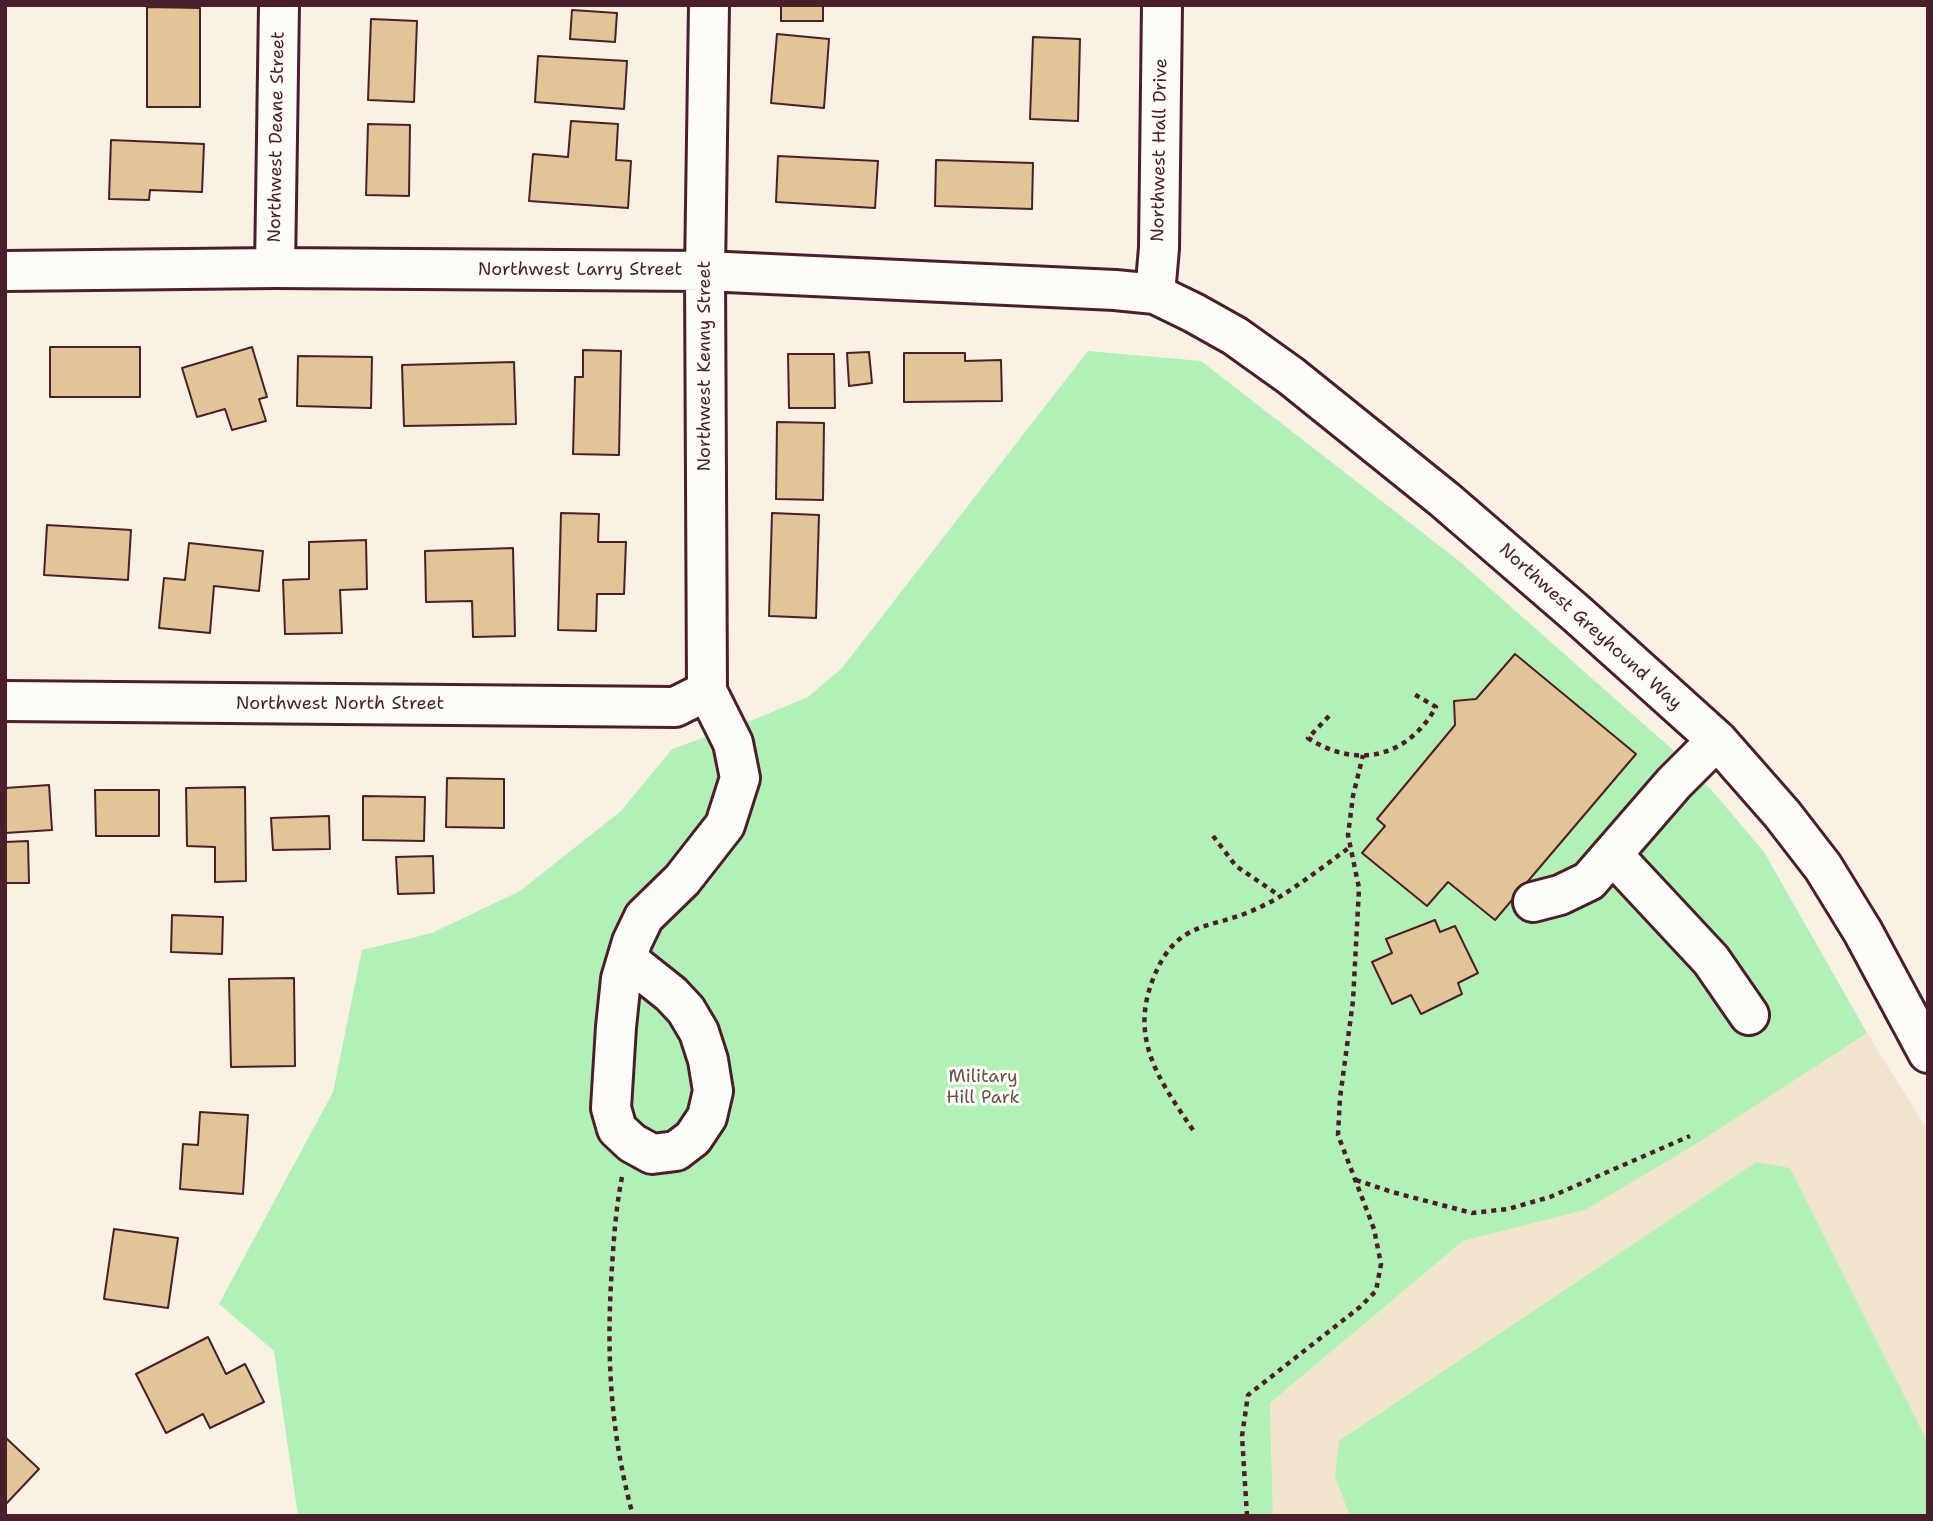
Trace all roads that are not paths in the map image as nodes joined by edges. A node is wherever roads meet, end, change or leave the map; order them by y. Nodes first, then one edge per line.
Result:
1 (279, 5) edge
2 (709, 5) edge
3 (1162, 5) edge
4 (275, 268) junction
5 (5, 271) edge
6 (705, 271) junction
7 (1155, 294) junction
8 (691, 699) junction
9 (5, 701) edge
10 (1717, 740) junction
11 (1613, 855) junction
12 (1533, 902) dead end
13 (627, 959) junction
14 (1749, 1015) dead end
15 (1928, 1053) edge

1 - 4 street, Northwest Deane Street
2 - 6 street, Northwest Kenny Street
3 - 7 street, Northwest Hall Drive
4 - 5 street, Northwest Larry Street
4 - 6 street, Northwest Larry Street
6 - 7 street, Northwest Larry Street
6 - 8 street, Northwest Kenny Street
7 - 10 street, Northwest Greyhound Way
8 - 9 street, Northwest North Street
8 - 13 street
10 - 11 street
10 - 15 street, Northwest Greyhound Way
11 - 12 street
11 - 14 street
13 - 13 street

